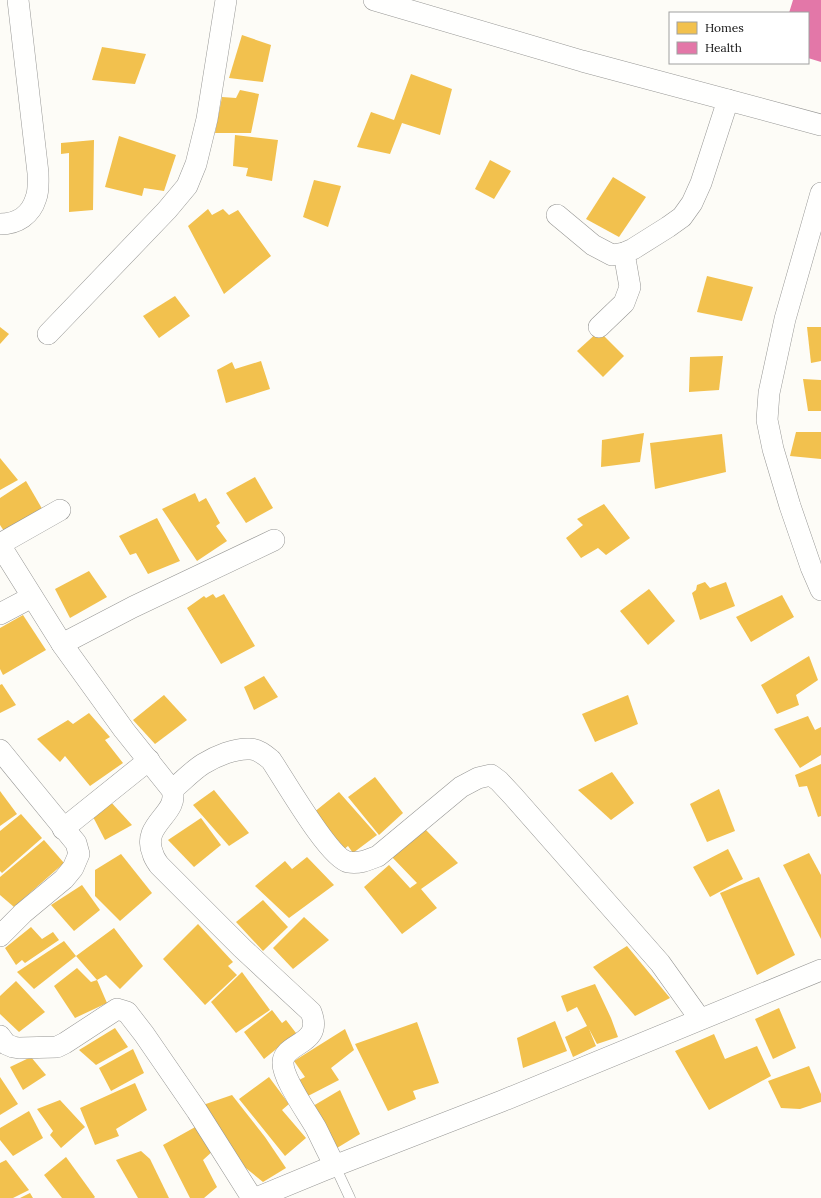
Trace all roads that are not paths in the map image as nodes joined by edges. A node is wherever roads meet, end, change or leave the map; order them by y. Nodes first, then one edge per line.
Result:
1 (18, 0) edge
2 (226, 0) edge
3 (374, 0) edge
4 (728, 100) junction
5 (821, 125) edge
6 (821, 192) edge
7 (557, 215) dead end
8 (0, 224) edge
9 (624, 253) junction
10 (599, 327) dead end
11 (48, 334) dead end
12 (60, 510) dead end
13 (274, 540) dead end
14 (0, 545) edge
15 (821, 590) edge
16 (32, 597) junction
17 (0, 614) edge
18 (62, 644) junction
19 (0, 750) edge
20 (149, 760) junction
21 (172, 790) junction
22 (63, 829) junction
23 (0, 936) edge
24 (821, 970) edge
25 (700, 1019) junction
26 (0, 1036) edge
27 (335, 1166) junction
28 (252, 1198) edge
29 (256, 1198) edge
30 (350, 1198) edge

1 - 8 street
2 - 11 street
3 - 4 street
4 - 5 street
4 - 9 street
6 - 15 street
7 - 9 street
9 - 10 street
12 - 14 street
13 - 18 street
14 - 16 street
16 - 17 street
16 - 18 street
18 - 20 street
19 - 22 street
20 - 21 street
20 - 22 street
21 - 25 street
21 - 27 street
22 - 23 street
24 - 25 street
25 - 27 street
26 - 28 street
27 - 29 street
27 - 30 lane

